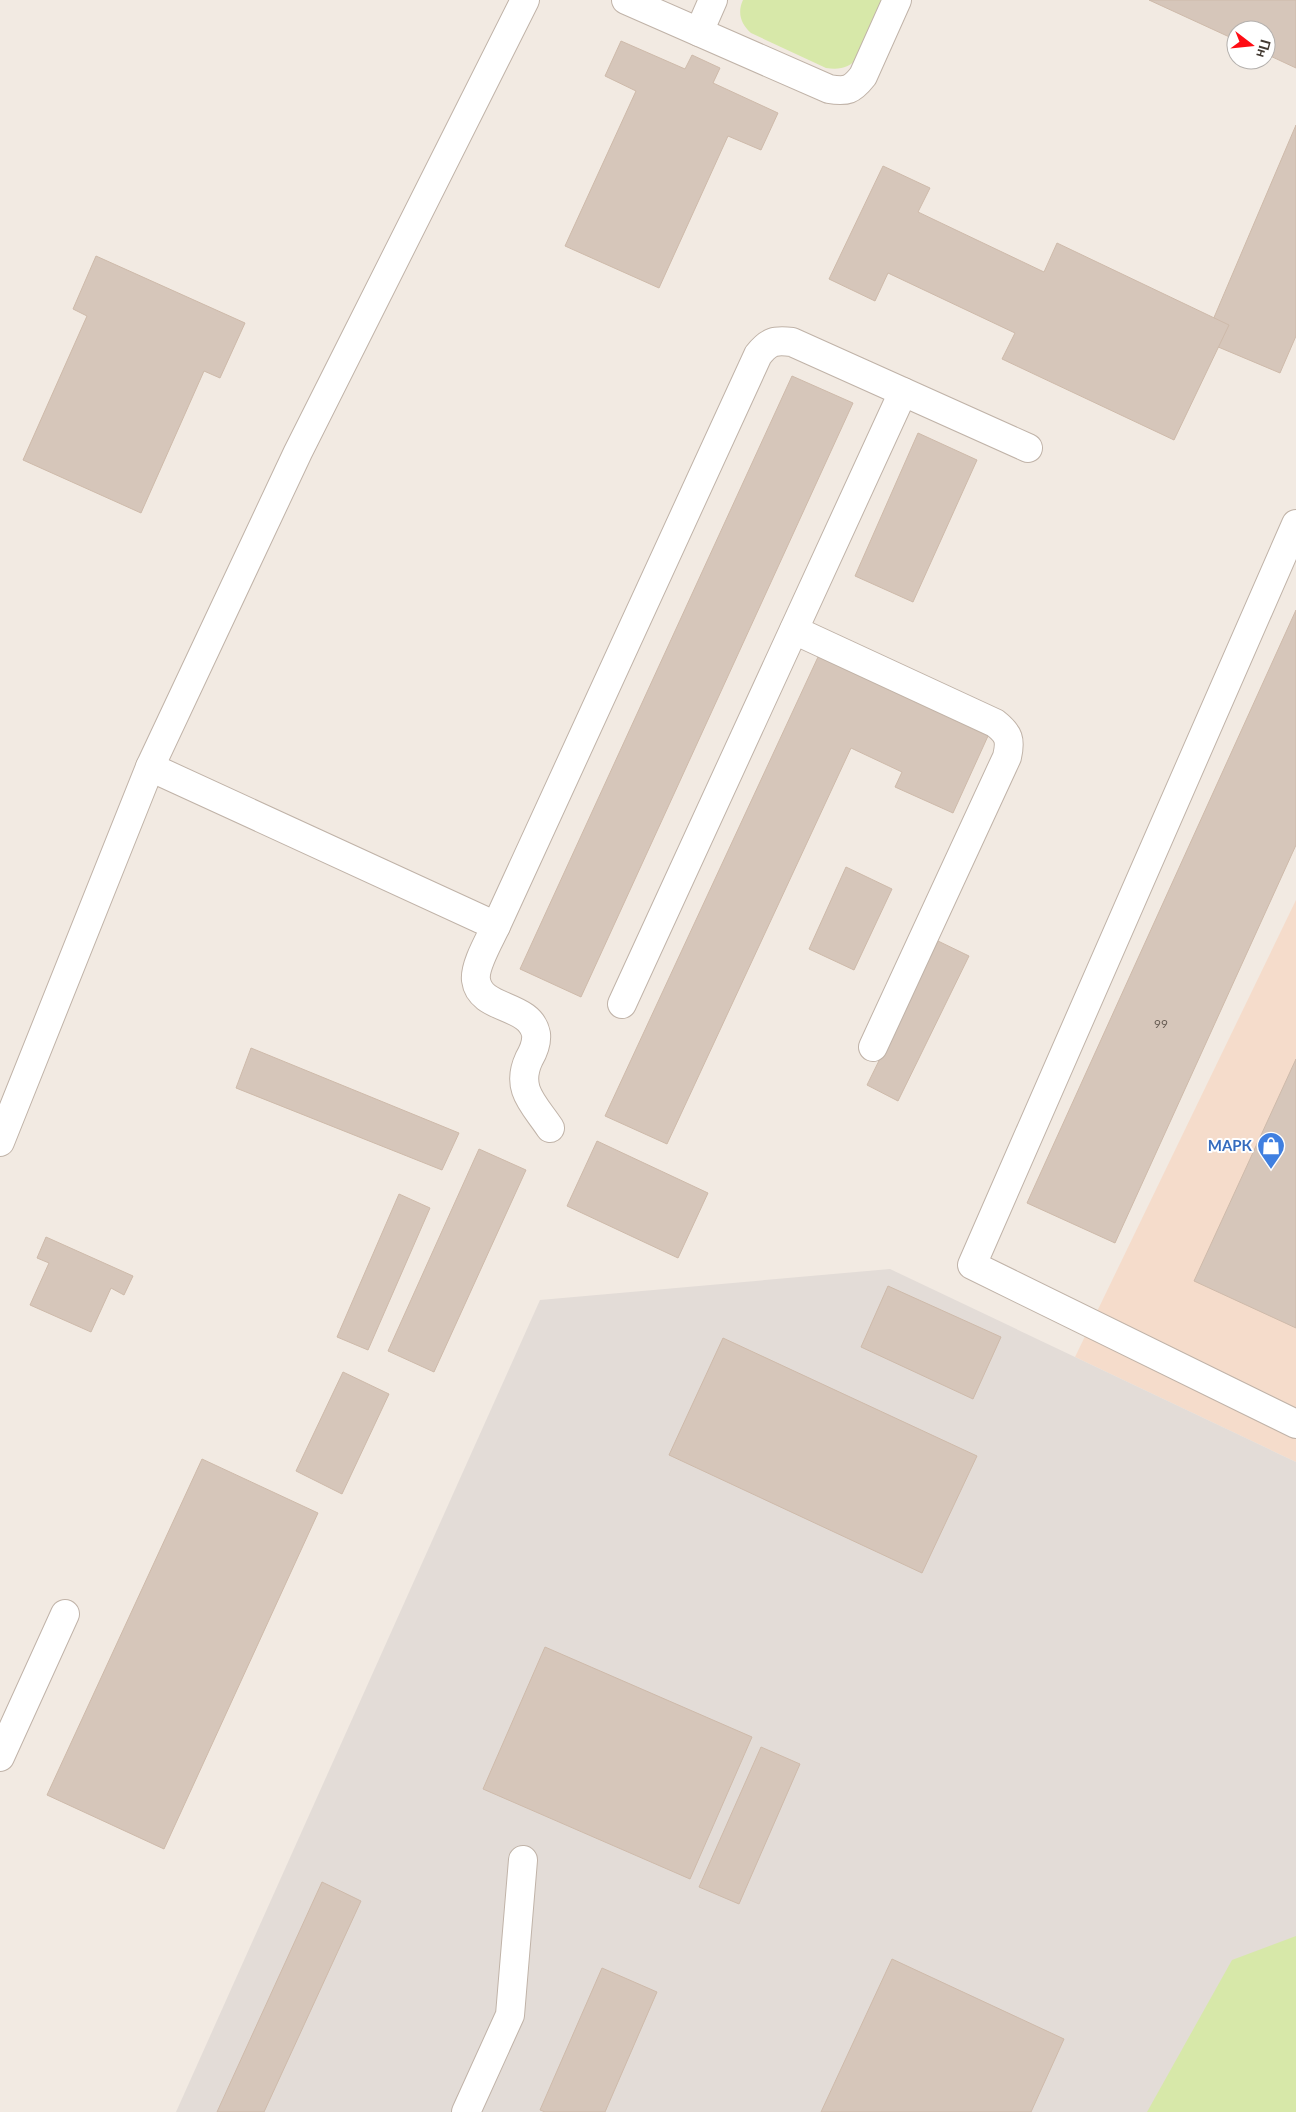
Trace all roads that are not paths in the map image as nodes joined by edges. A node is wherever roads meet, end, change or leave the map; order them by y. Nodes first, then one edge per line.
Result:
1 (524, 0) edge
2 (626, 0) edge
3 (712, 0) edge
4 (897, 0) edge
5 (699, 32) junction
6 (903, 392) junction
7 (1028, 448) dead end
8 (1296, 524) edge
9 (794, 630) junction
10 (150, 767) junction
11 (496, 926) junction
12 (622, 1004) dead end
13 (873, 1047) dead end
14 (550, 1128) dead end
15 (0, 1142) edge
16 (1296, 1424) edge
17 (65, 1614) dead end
18 (0, 1757) edge
19 (523, 1860) dead end
20 (466, 2112) edge

1 - 10 lane
2 - 5 lane
3 - 5 lane
4 - 5 lane
6 - 7 lane
6 - 9 lane
6 - 11 lane
8 - 16 lane
9 - 12 lane
9 - 13 lane
10 - 11 lane
10 - 15 lane
11 - 14 lane
17 - 18 lane
19 - 20 lane

